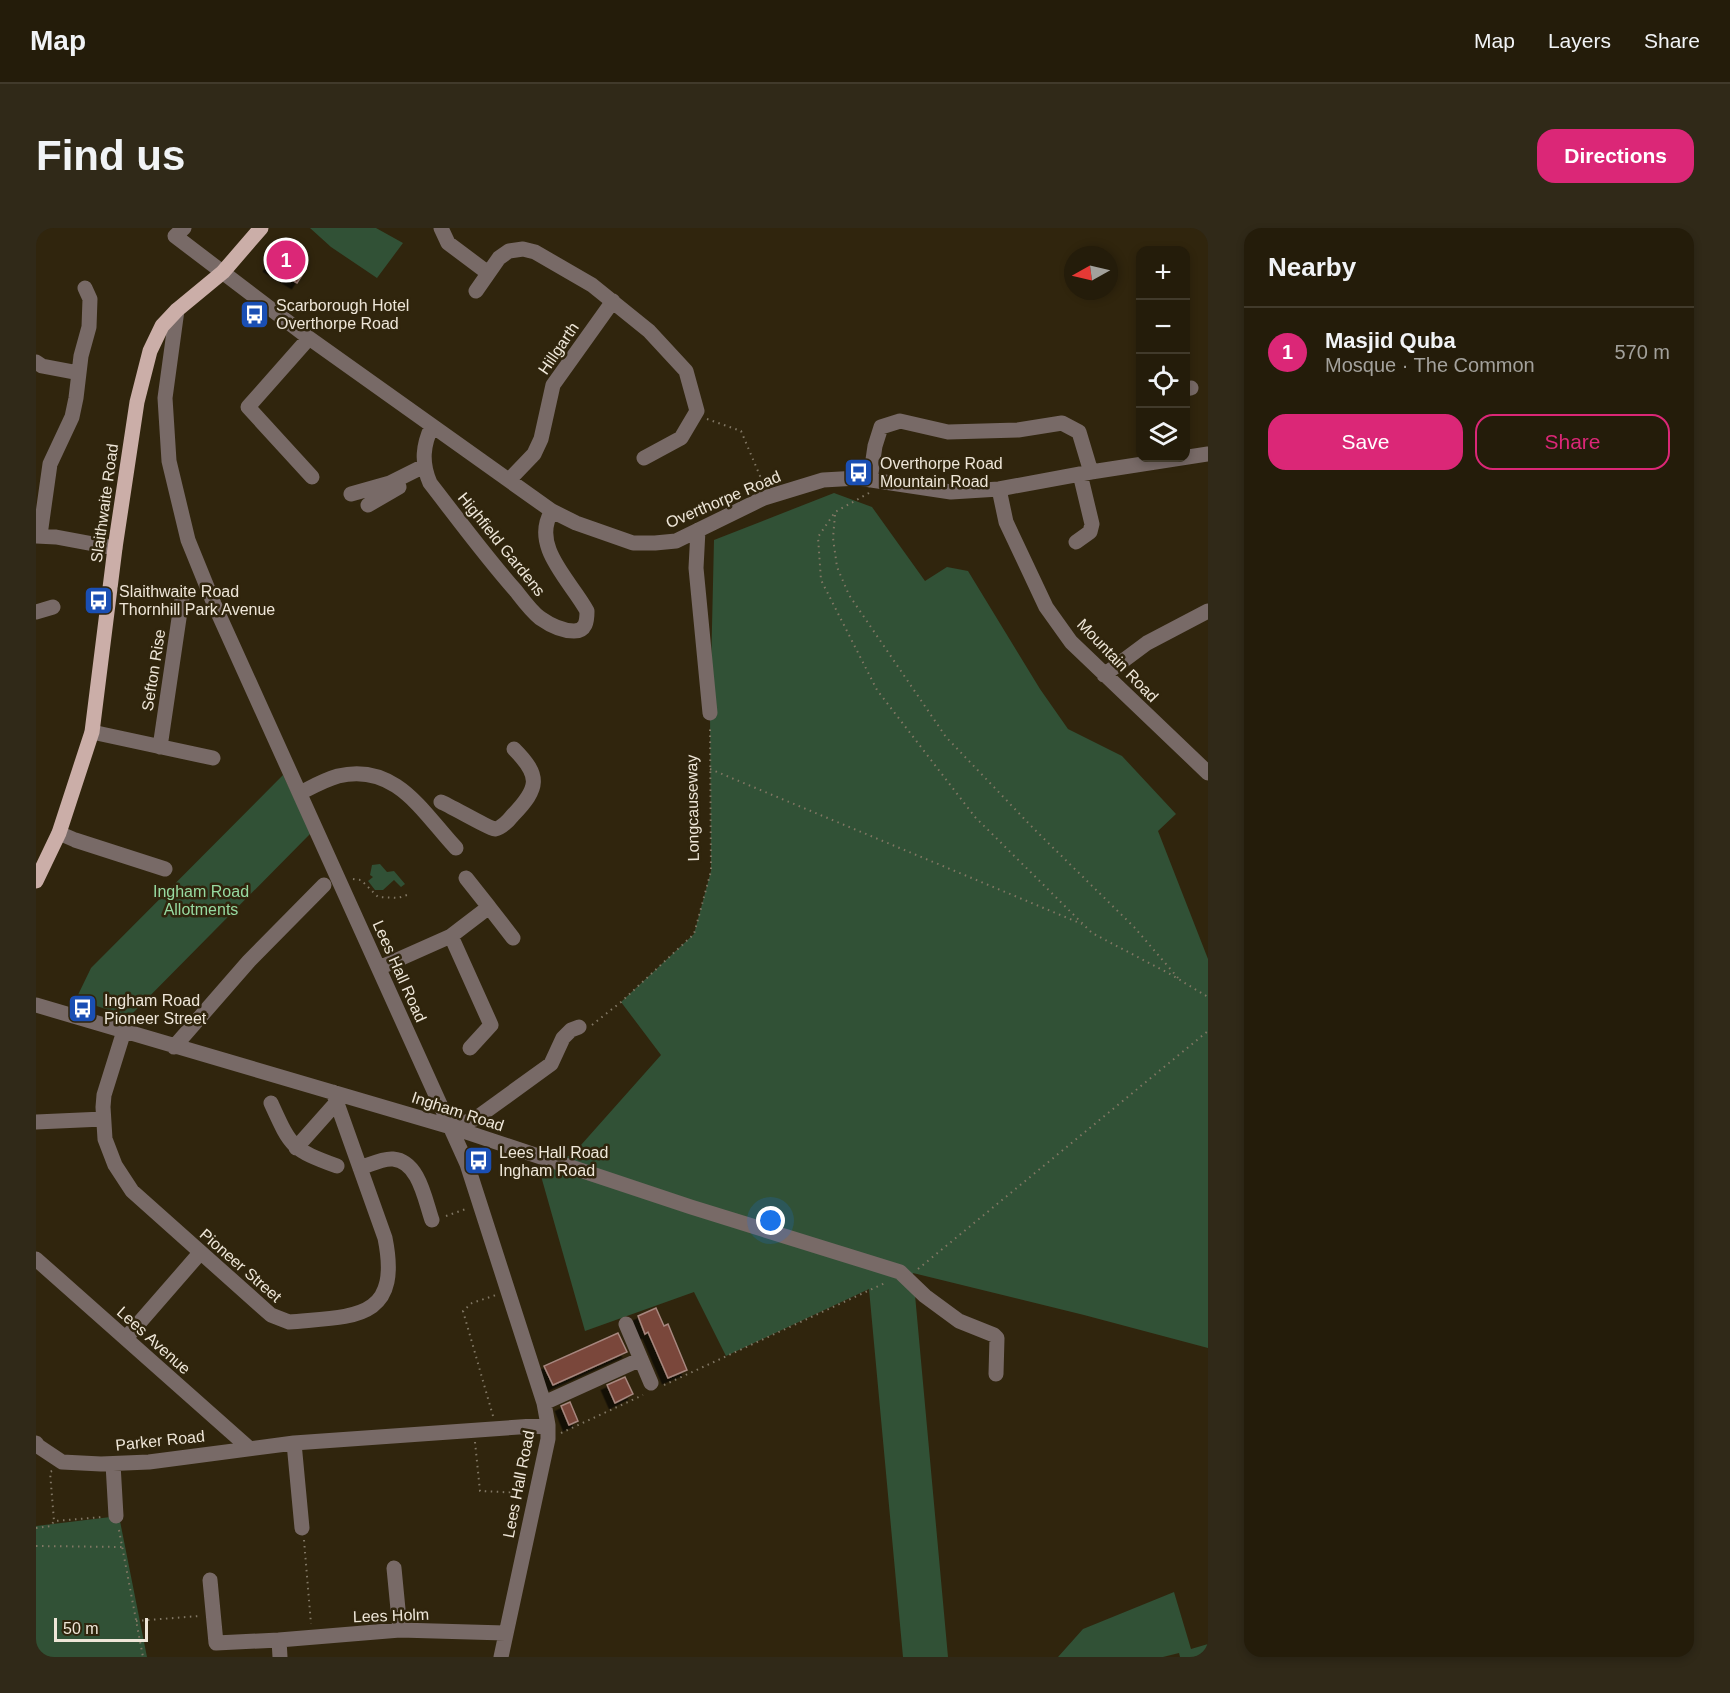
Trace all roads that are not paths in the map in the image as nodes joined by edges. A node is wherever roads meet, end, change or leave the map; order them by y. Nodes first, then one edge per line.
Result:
1 (184, 228) edge
2 (261, 228) edge
3 (441, 228) edge
4 (223, 272) junction
5 (489, 273) junction
6 (85, 288) dead end
7 (476, 291) dead end
8 (613, 301) junction
9 (177, 310) junction
10 (309, 339) junction
11 (36, 362) edge
12 (79, 373) junction
13 (432, 426) junction
14 (1208, 454) edge
15 (1190, 456) edge
16 (644, 458) dead end
17 (43, 462) edge
18 (1150, 462) edge
19 (426, 471) junction
20 (1086, 473) junction
21 (312, 477) dead end
22 (509, 480) junction
23 (870, 480) junction
24 (999, 489) junction
25 (351, 494) dead end
26 (368, 505) dead end
27 (552, 511) junction
28 (698, 530) junction
29 (38, 536) edge
30 (1076, 542) dead end
31 (115, 548) junction
32 (182, 598) dead end
33 (53, 607) dead end
34 (1208, 610) edge
35 (36, 612) edge
36 (1104, 675) junction
37 (710, 713) road end
38 (92, 732) junction
39 (160, 747) junction
40 (514, 749) dead end
41 (213, 758) dead end
42 (1208, 773) edge
43 (300, 793) junction
44 (429, 814) junction
45 (58, 833) junction
46 (456, 848) dead end
47 (165, 869) dead end
48 (466, 878) dead end
49 (36, 881) edge
50 (324, 885) dead end
51 (489, 907) junction
52 (451, 936) junction
53 (513, 938) dead end
54 (379, 968) junction
55 (36, 1005) edge
56 (579, 1027) road end
57 (124, 1031) junction
58 (174, 1047) junction
59 (470, 1048) dead end
60 (334, 1097) junction
61 (271, 1102) dead end
62 (102, 1119) junction
63 (36, 1122) edge
64 (451, 1126) junction
65 (296, 1148) junction
66 (337, 1166) dead end
67 (360, 1168) junction
68 (432, 1220) road end
69 (200, 1253) junction
70 (36, 1259) edge
71 (626, 1324) dead end
72 (126, 1338) junction
73 (641, 1359) junction
74 (996, 1374) dead end
75 (651, 1383) dead end
76 (543, 1403) junction
77 (548, 1425) junction
78 (36, 1443) edge
79 (294, 1443) junction
80 (249, 1448) junction
81 (113, 1464) junction
82 (116, 1516) road end
83 (303, 1528) road end
84 (394, 1568) dead end
85 (210, 1580) dead end
86 (400, 1630) junction
87 (505, 1633) junction
88 (279, 1640) junction
89 (280, 1657) edge
90 (501, 1657) edge

1 - 4 street, Overthorpe Road
2 - 4 main road, Slaithwaite Road
3 - 5 street
4 - 9 main road, Slaithwaite Road
4 - 10 street, Overthorpe Road
5 - 7 street
5 - 8 street
6 - 12 street
8 - 16 street
8 - 22 street, Hillgarth
9 - 31 main road, Slaithwaite Road
9 - 43 street, Lees Hall Road
10 - 13 street, Overthorpe Road
10 - 21 street
11 - 12 street
12 - 17 street
13 - 19 street
13 - 22 street, Overthorpe Road
14 - 15 street, Overthorpe Road
17 - 29 street
18 - 20 street, Overthorpe Road
19 - 25 street
19 - 26 street
19 - 27 street, Highfield Gardens
20 - 23 street
20 - 24 street, Overthorpe Road
20 - 30 street
22 - 27 street, Overthorpe Road
23 - 24 street, Overthorpe Road
23 - 28 street, Overthorpe Road
24 - 36 street, Mountain Road
27 - 28 street, Overthorpe Road
28 - 37 street
29 - 31 street
31 - 38 main road, Slaithwaite Road
32 - 39 street, Sefton Rise
33 - 35 street
34 - 36 street
36 - 42 street, Mountain Road
38 - 39 street
38 - 45 main road, Slaithwaite Road
39 - 41 street
40 - 44 street
43 - 44 street
43 - 54 street, Lees Hall Road
44 - 46 street
45 - 47 street
45 - 49 main road, Slaithwaite Road
48 - 51 street
50 - 58 street
51 - 52 street
51 - 53 street
52 - 54 street
52 - 59 street
54 - 64 street, Lees Hall Road
55 - 57 street, Ingham Road
56 - 64 street
57 - 58 street, Ingham Road
57 - 62 street, Pioneer Street
58 - 60 street, Ingham Road
60 - 64 street, Ingham Road
60 - 65 street
60 - 67 street, Pioneer Street
61 - 65 street
62 - 63 street
62 - 69 street, Pioneer Street
64 - 74 street, Ingham Road
64 - 76 street, Lees Hall Road
65 - 66 street
67 - 68 street
67 - 69 street, Pioneer Street
69 - 72 street
70 - 72 street, Lees Avenue
71 - 73 street
72 - 80 street, Lees Avenue
73 - 75 street
73 - 76 street
76 - 77 street, Lees Hall Road
77 - 79 street, Parker Road
77 - 87 street, Lees Hall Road
78 - 81 street, Parker Road
79 - 80 street, Parker Road
79 - 83 street
80 - 81 street, Parker Road
81 - 82 street
84 - 86 street
85 - 88 street, Lees Holm
86 - 87 street, Lees Holm
86 - 88 street, Lees Holm
87 - 90 street, Lees Hall Road
88 - 89 street

